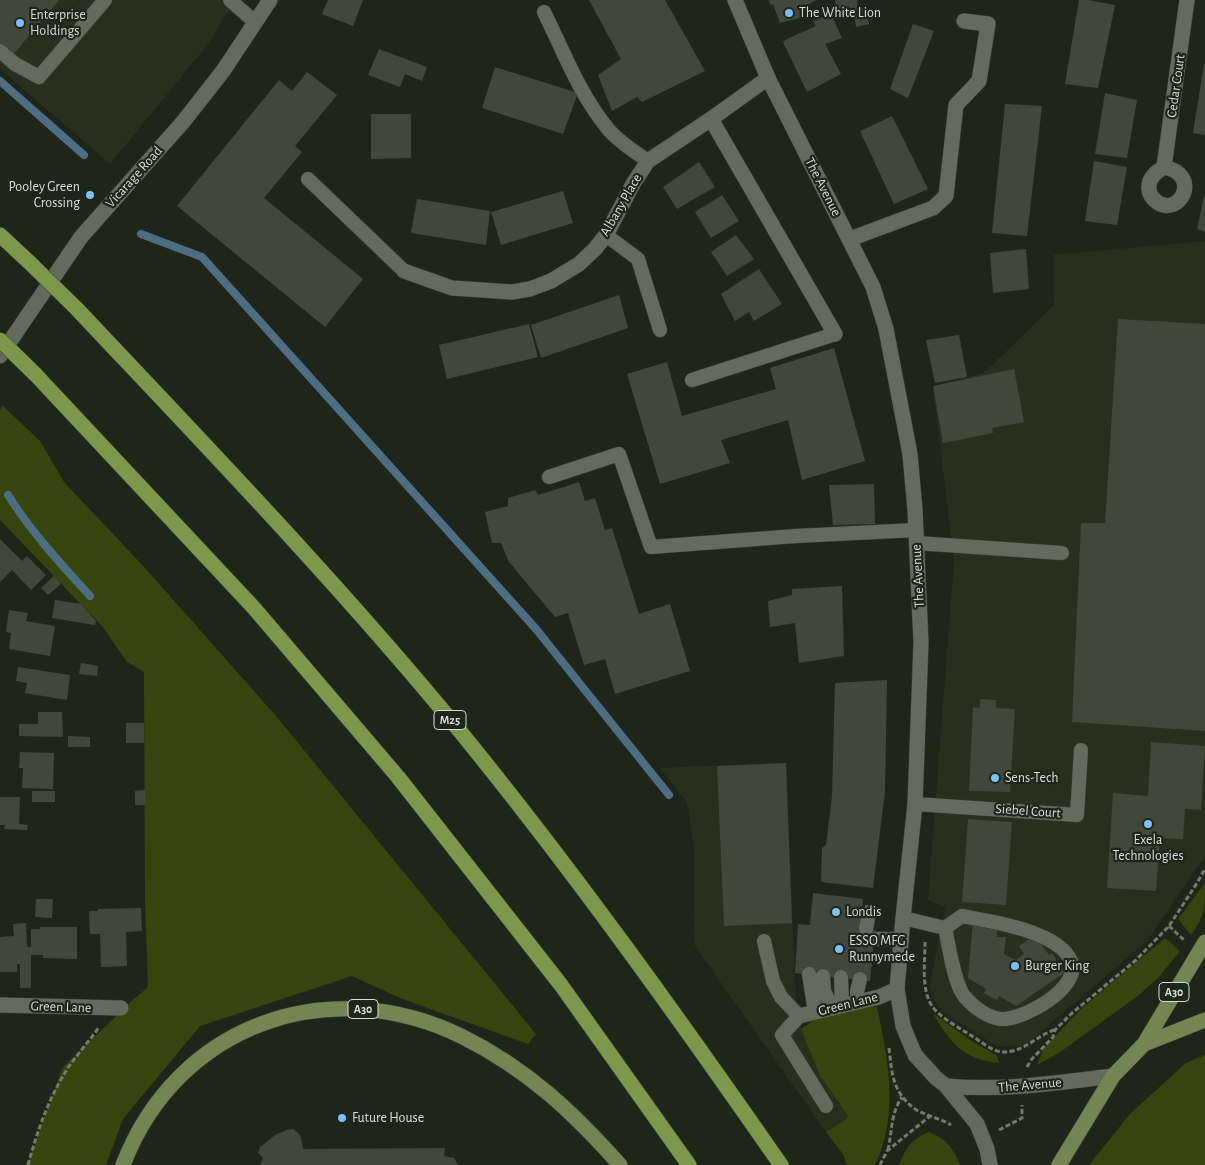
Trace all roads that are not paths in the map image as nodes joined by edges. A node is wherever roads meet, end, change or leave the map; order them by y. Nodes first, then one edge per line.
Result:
1 (105, 0) edge
2 (230, 0) edge
3 (270, 0) edge
4 (735, 0) edge
5 (1187, 3) edge
6 (544, 12) dead end
7 (964, 21) dead end
8 (255, 22) junction
9 (0, 51) edge
10 (768, 78) junction
11 (711, 119) junction
12 (648, 161) junction
13 (1164, 168) dead end
14 (308, 179) dead end
15 (0, 235) edge
16 (606, 235) junction
17 (850, 239) junction
18 (404, 271) joint
19 (660, 330) dead end
20 (835, 334) joint
21 (0, 340) edge
22 (0, 356) edge
23 (692, 380) dead end
24 (550, 477) dead end
25 (916, 536) junction
26 (1062, 552) dead end
27 (1081, 750) dead end
28 (915, 804) junction
29 (869, 912) dead end
30 (903, 918) junction
31 (945, 928) junction
32 (902, 939) junction
33 (764, 941) dead end
34 (1205, 942) edge
35 (809, 974) dead end
36 (823, 976) dead end
37 (841, 977) dead end
38 (860, 979) dead end
39 (897, 989) junction
40 (858, 1002) junction
41 (0, 1005) edge
42 (837, 1006) junction
43 (117, 1008) road end
44 (815, 1012) junction
45 (799, 1016) junction
46 (1205, 1020) edge
47 (1144, 1044) junction
48 (1113, 1076) junction
49 (946, 1086) junction
50 (826, 1106) dead end
51 (123, 1165) edge
52 (620, 1165) edge
53 (689, 1165) edge
54 (781, 1165) edge
55 (990, 1165) edge
56 (1059, 1165) edge

1 - 9 lane
2 - 8 lane
3 - 8 main road, Vicarage Road
4 - 10 main road, The Avenue
5 - 13 main road, Cedar Court
6 - 12 lane
7 - 17 main road
8 - 22 main road, Vicarage Road
10 - 11 main road, Albany Place
10 - 17 main road, The Avenue
11 - 12 main road, Albany Place
11 - 20 main road
12 - 16 main road, Albany Place
14 - 18 lane
15 - 54 highway, M25, bridge
16 - 18 main road, Albany Place
16 - 19 lane
17 - 25 main road, The Avenue
20 - 23 lane
21 - 53 highway, bridge
24 - 25 lane
25 - 26 lane
25 - 28 main road, The Avenue
27 - 28 lane, Siebel Court
28 - 30 main road, The Avenue
29 - 32 lane
30 - 31 lane
30 - 32 main road, The Avenue
31 - 31 lane
32 - 39 main road, The Avenue
33 - 45 lane
34 - 47 main road, A30
35 - 44 lane
36 - 42 lane
37 - 42 lane
38 - 40 lane
39 - 40 main road, Green Lane
39 - 49 main road, The Avenue
40 - 42 main road, Green Lane
41 - 43 main road, Green Lane
42 - 44 main road, Green Lane
44 - 45 main road, Green Lane
45 - 50 lane
46 - 47 main road, A30
47 - 48 main road, A30
48 - 49 main road, The Avenue
48 - 56 main road, A30
49 - 55 main road, The Avenue
51 - 52 main road, A30

